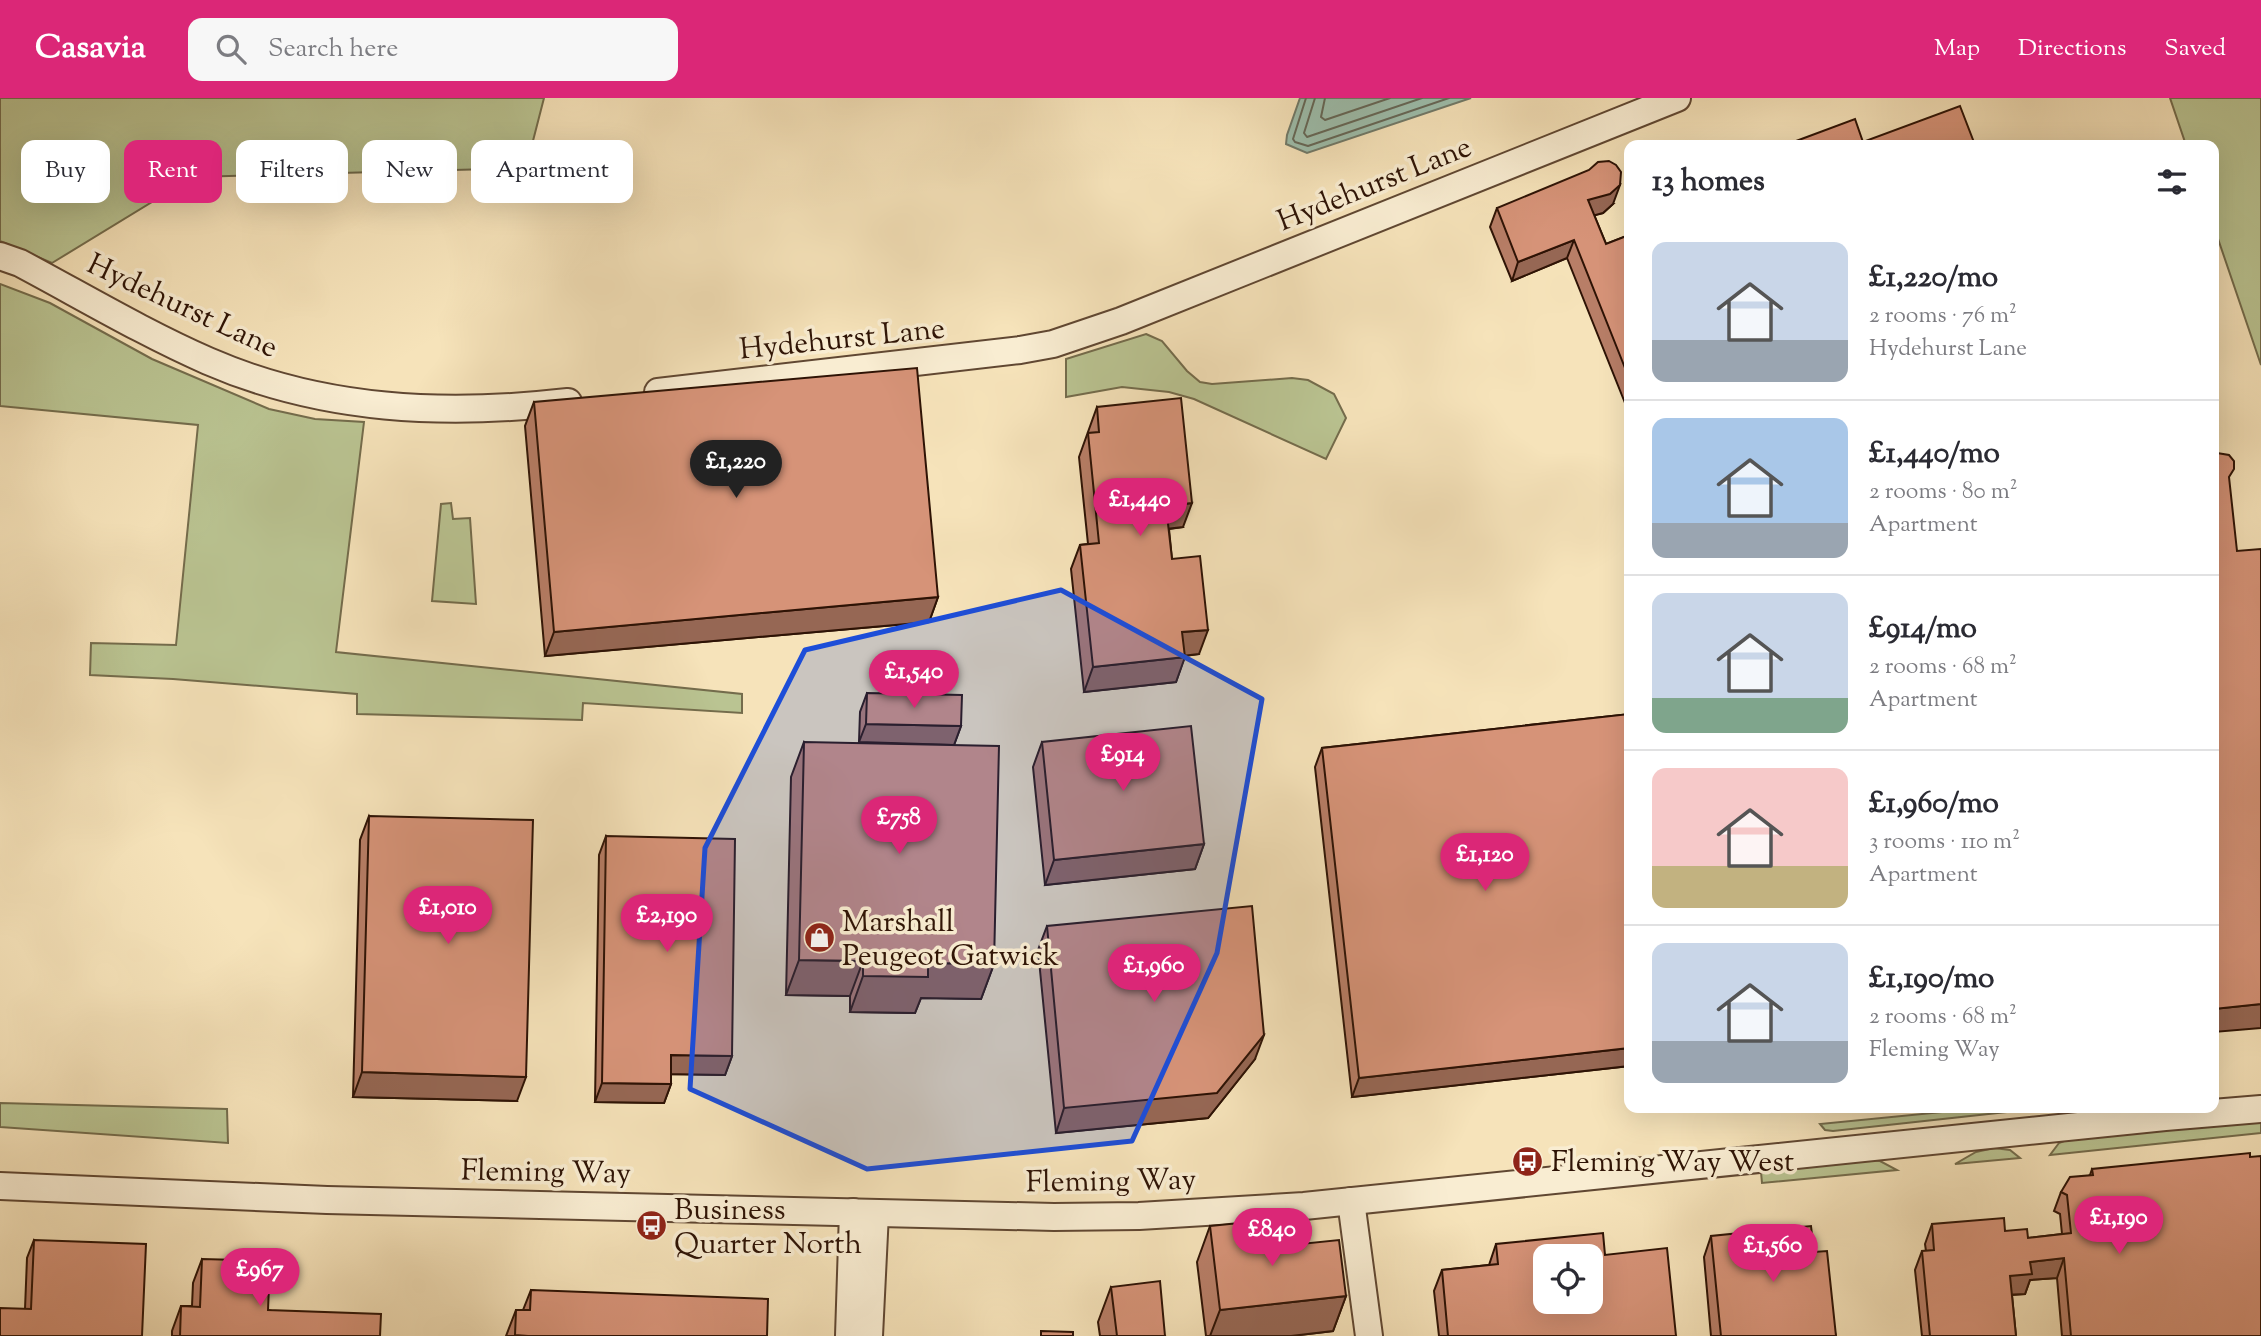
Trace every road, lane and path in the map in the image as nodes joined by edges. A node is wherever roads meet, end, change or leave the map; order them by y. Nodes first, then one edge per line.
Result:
1 (1677, 98) edge
2 (0, 256) edge
3 (634, 394) edge
4 (594, 399) edge
5 (2261, 1109) edge
6 (2219, 1112) edge
7 (2213, 1113) edge
8 (0, 1186) edge
9 (1351, 1201) junction
10 (864, 1212) junction
11 (849, 1336) edge
12 (869, 1336) edge
13 (1369, 1336) edge

1 - 3 street, Hydehurst Lane
2 - 4 street, Hydehurst Lane
5 - 6 street, Fleming Way
7 - 9 street, Fleming Way
8 - 10 street, Fleming Way
9 - 10 street, Fleming Way
9 - 13 street
10 - 11 street
10 - 12 street

